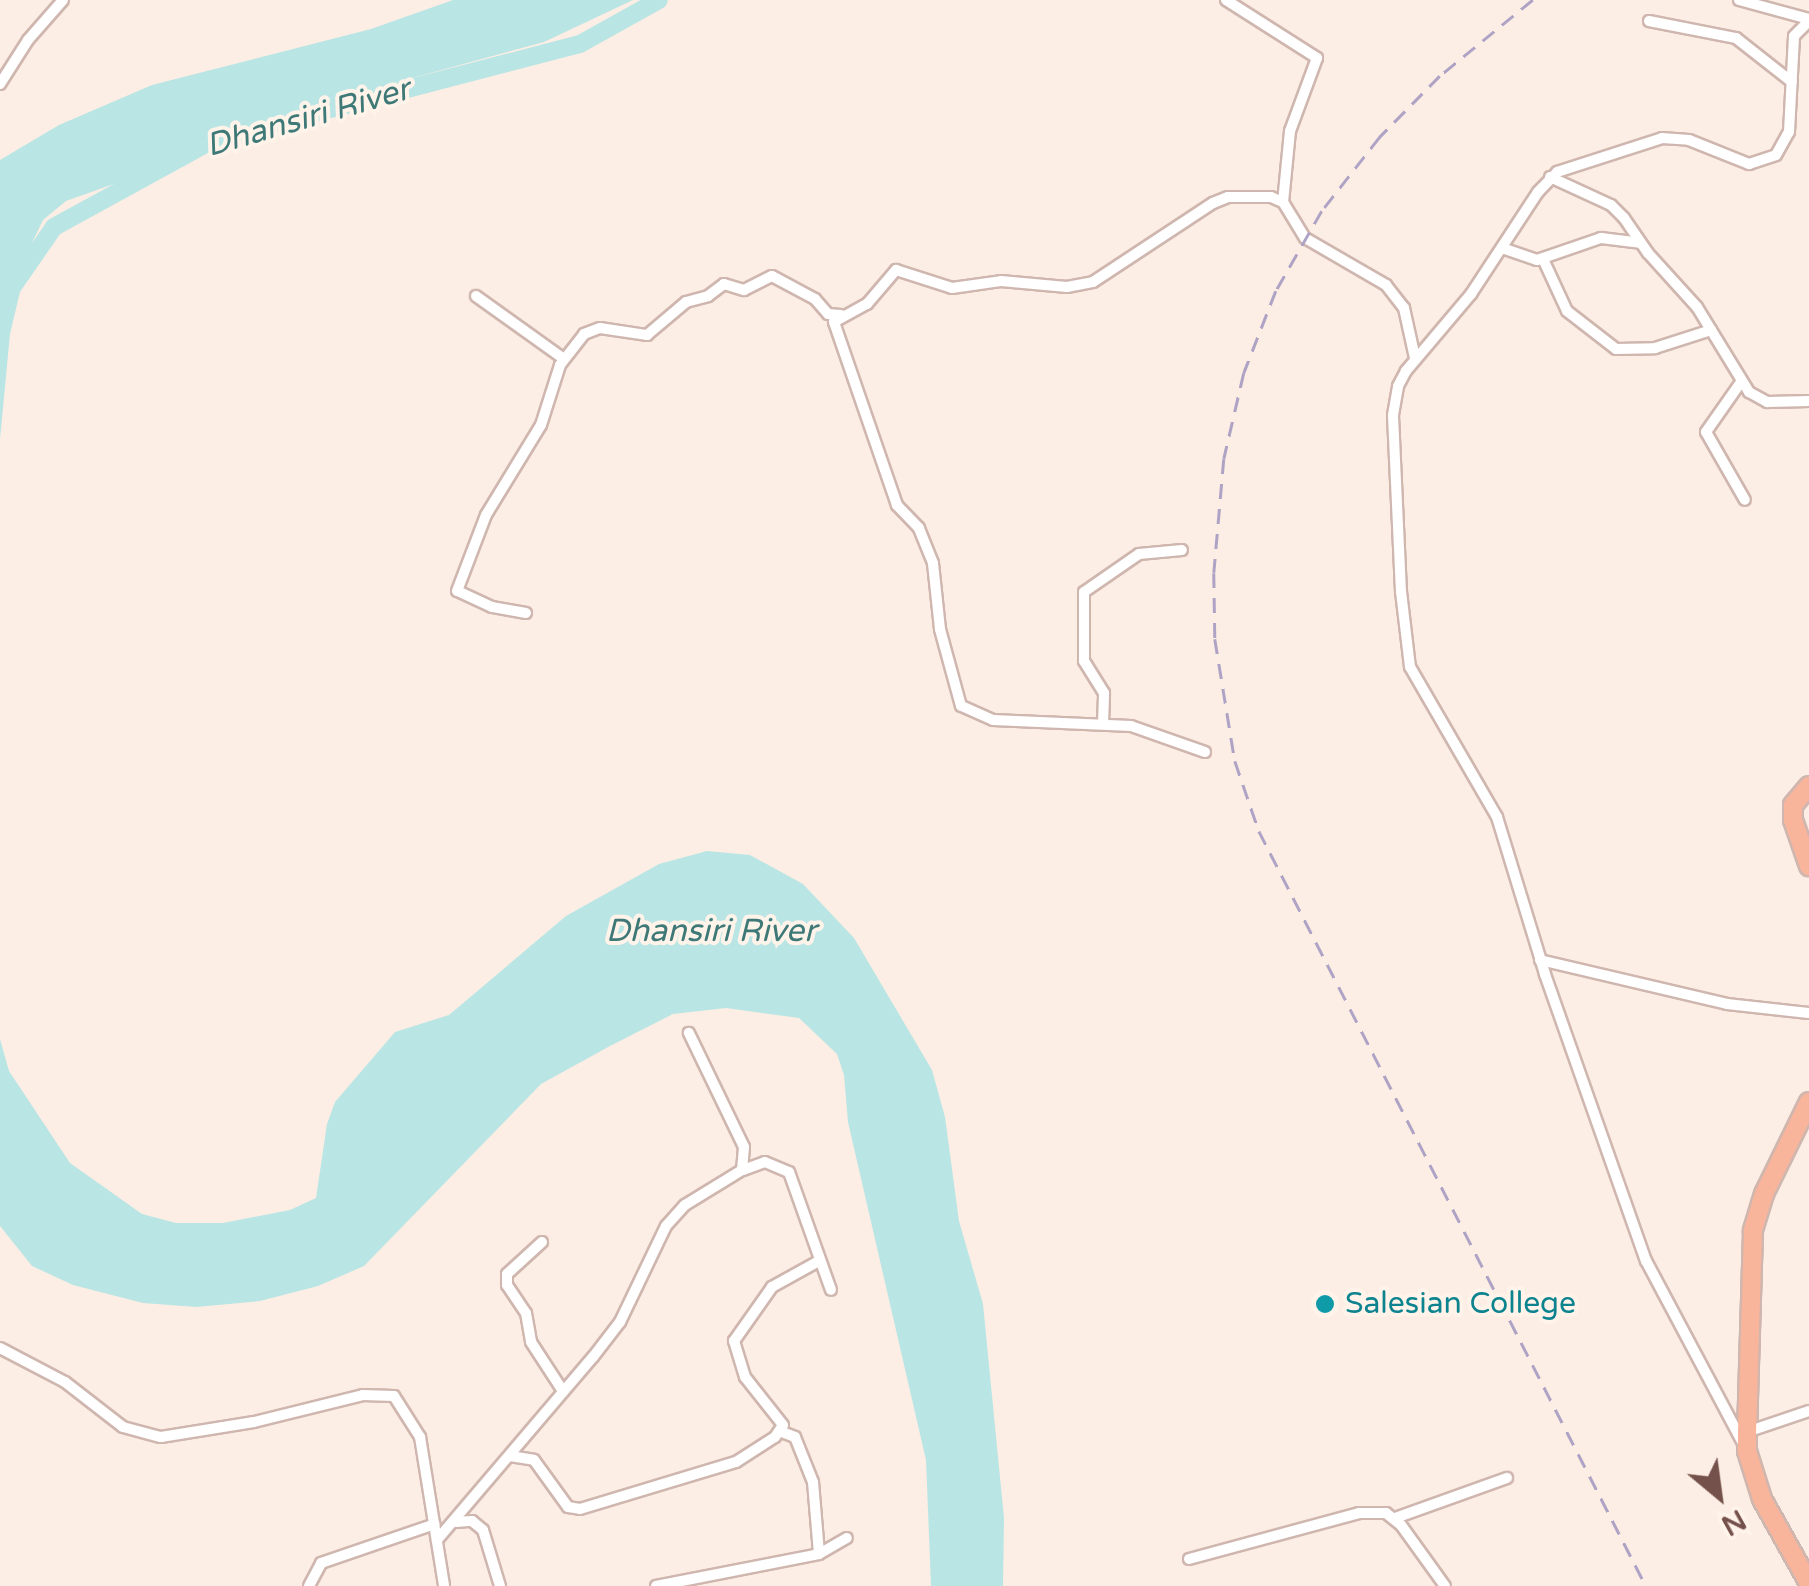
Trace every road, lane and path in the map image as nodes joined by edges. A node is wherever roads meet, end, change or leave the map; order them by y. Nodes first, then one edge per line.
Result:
1 (63, 0) edge
2 (1226, 0) edge
3 (1739, 0) edge
4 (1244, 5) edge
5 (1809, 20) edge
6 (1649, 21) dead end
7 (1792, 82) junction
8 (0, 84) edge
9 (1550, 177) junction
10 (1283, 202) junction
11 (1640, 243) junction
12 (1502, 248) junction
13 (1542, 259) junction
14 (476, 296) dead end
15 (847, 314) junction
16 (1710, 330) junction
17 (1415, 358) junction
18 (564, 359) junction
19 (1741, 382) junction
20 (1809, 401) edge
21 (1745, 500) dead end
22 (1182, 550) dead end
23 (526, 613) dead end
24 (1104, 724) junction
25 (1205, 752) dead end
26 (1809, 786) edge
27 (1809, 866) edge
28 (1540, 960) junction
29 (1809, 1012) edge
30 (689, 1033) dead end
31 (1809, 1104) edge
32 (1803, 1133) edge
33 (742, 1170) junction
34 (542, 1242) dead end
35 (819, 1261) junction
36 (831, 1290) dead end
37 (0, 1348) edge
38 (563, 1391) junction
39 (1809, 1411) edge
40 (782, 1432) junction
41 (1747, 1441) junction
42 (510, 1456) junction
43 (1507, 1478) dead end
44 (1394, 1518) junction
45 (455, 1522) junction
46 (436, 1524) junction
47 (847, 1538) dead end
48 (438, 1540) junction
49 (819, 1554) junction
50 (1189, 1559) dead end
51 (1809, 1584) edge
52 (309, 1586) edge
53 (444, 1586) edge
54 (500, 1586) edge
55 (656, 1586) edge
56 (1445, 1586) edge

1 - 8 street
2 - 4 street
3 - 5 street
4 - 10 street
5 - 7 street
6 - 7 street
7 - 9 street
9 - 11 street
9 - 12 street
10 - 15 street
10 - 17 street
11 - 13 street
11 - 16 street
12 - 13 street
12 - 17 street
13 - 16 street
14 - 18 street
15 - 18 street
15 - 24 street
16 - 19 street
17 - 28 street
18 - 23 street
19 - 20 street
19 - 21 street
22 - 24 street
24 - 25 street
26 - 27 highway
28 - 29 street
28 - 41 street
30 - 33 street
31 - 32 highway
32 - 41 highway
33 - 35 street
33 - 38 street
34 - 38 street
35 - 36 street
35 - 40 street
37 - 46 street
38 - 42 street
39 - 41 street
40 - 42 street
40 - 49 street
41 - 51 highway
42 - 45 street
43 - 44 street
44 - 50 street
44 - 56 street
45 - 48 street
45 - 54 street
46 - 48 street
46 - 52 street
47 - 49 street
48 - 53 street
49 - 55 street

